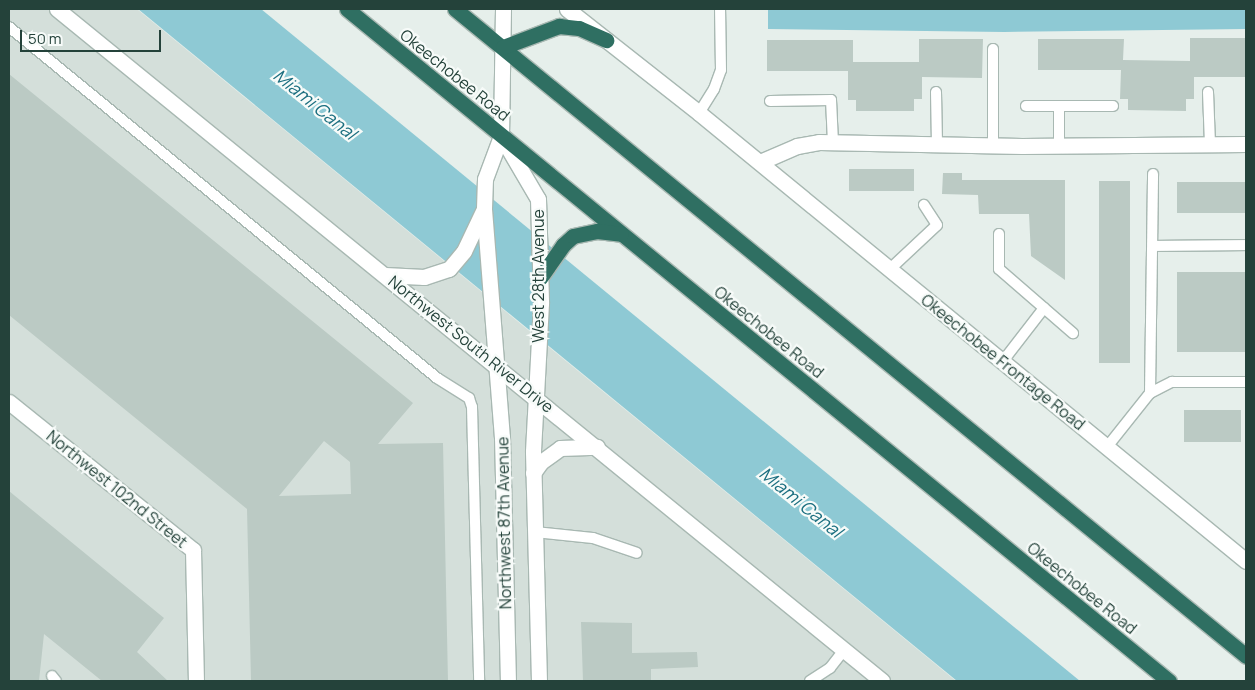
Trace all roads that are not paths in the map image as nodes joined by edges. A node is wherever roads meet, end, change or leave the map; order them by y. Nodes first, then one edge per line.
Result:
1 (57, 9) edge
2 (346, 9) edge
3 (455, 9) edge
4 (503, 9) edge
5 (567, 9) edge
6 (720, 9) edge
7 (9, 27) edge
8 (606, 40) junction
9 (502, 47) junction
10 (993, 49) dead end
11 (936, 92) dead end
12 (1208, 92) dead end
13 (770, 101) dead end
14 (1026, 106) dead end
15 (1059, 106) junction
16 (1113, 106) dead end
17 (699, 113) junction
18 (501, 136) junction
19 (833, 142) junction
20 (937, 144) junction
21 (1246, 144) edge
22 (1210, 145) junction
23 (993, 146) junction
24 (1059, 146) junction
25 (760, 162) junction
26 (1153, 174) dead end
27 (924, 206) dead end
28 (484, 209) junction
29 (621, 234) junction
30 (999, 234) dead end
31 (1154, 246) junction
32 (1246, 246) edge
33 (890, 268) junction
34 (385, 274) junction
35 (540, 278) junction
36 (1044, 308) junction
37 (1073, 333) dead end
38 (1003, 362) junction
39 (498, 365) junction
40 (1246, 382) edge
41 (1150, 393) junction
42 (535, 396) junction
43 (9, 402) edge
44 (597, 447) junction
45 (1107, 447) junction
46 (533, 474) junction
47 (535, 532) junction
48 (637, 554) dead end
49 (1244, 556) edge
50 (844, 650) junction
51 (1246, 656) edge
52 (196, 681) edge
53 (479, 681) edge
54 (508, 681) edge
55 (539, 681) edge
56 (810, 681) edge
57 (882, 681) edge
58 (1169, 681) edge

1 - 34 street, Northwest South River Drive
2 - 18 highway, Okeechobee Road
3 - 9 highway
4 - 9 street
5 - 8 street, Okeechobee Frontage Road
6 - 17 lane
7 - 53 lane
8 - 9 highway
8 - 17 street, Okeechobee Frontage Road
9 - 18 street
9 - 51 highway
10 - 23 lane
11 - 20 lane
12 - 22 lane
13 - 19 lane
14 - 15 lane
15 - 16 lane
15 - 24 lane
17 - 25 street, Okeechobee Frontage Road
18 - 28 street
18 - 29 highway, Okeechobee Road
18 - 35 street, West 28th Avenue
19 - 20 street
19 - 25 street
20 - 23 street
21 - 22 street
22 - 24 street
23 - 24 street
25 - 33 street, Okeechobee Frontage Road
26 - 31 lane
27 - 33 lane
28 - 34 street
28 - 39 street
29 - 35 highway
29 - 58 highway, Okeechobee Road
30 - 36 lane
31 - 32 lane
31 - 41 lane
33 - 38 street, Okeechobee Frontage Road
34 - 39 street, Northwest South River Drive
35 - 42 street, West 28th Avenue
36 - 37 lane
36 - 38 lane
38 - 45 street, Okeechobee Frontage Road
39 - 42 street, Northwest South River Drive
39 - 54 street, Northwest 87th Avenue
40 - 41 lane
41 - 45 lane
42 - 44 street, Northwest South River Drive
42 - 46 street, Northwest 87th Avenue
43 - 52 street, Northwest 102nd Street
44 - 46 street
44 - 50 street, Northwest South River Drive
45 - 49 street, Okeechobee Frontage Road
46 - 47 street, Northwest 87th Avenue
47 - 48 lane
47 - 55 street, Northwest 87th Avenue
50 - 56 lane
50 - 57 street, Northwest South River Drive

